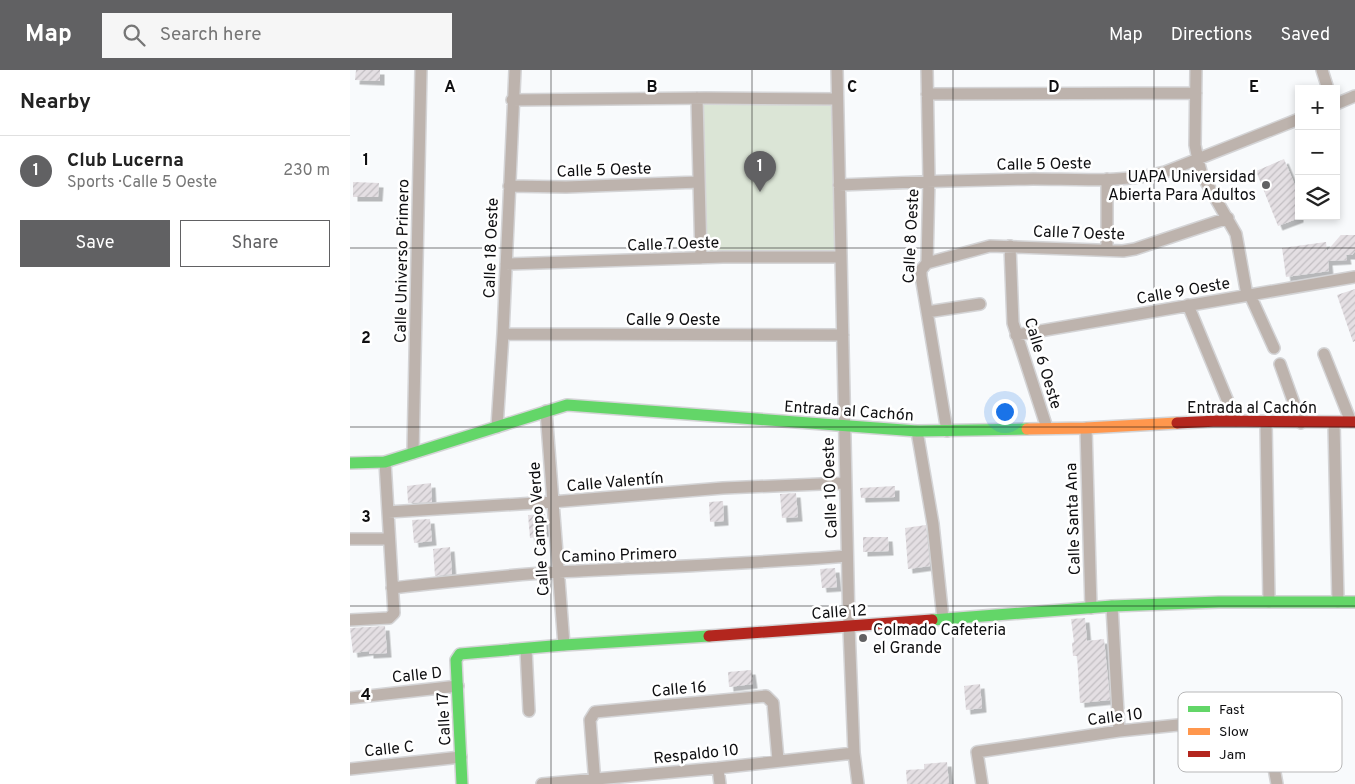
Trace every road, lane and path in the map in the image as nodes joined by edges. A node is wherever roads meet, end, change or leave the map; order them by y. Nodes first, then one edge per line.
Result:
1 (421, 70) edge
2 (515, 70) edge
3 (837, 70) edge
4 (927, 70) edge
5 (1196, 70) edge
6 (1322, 70) edge
7 (1327, 85) edge
8 (1196, 93) junction
9 (927, 94) junction
10 (1355, 96) edge
11 (697, 98) junction
12 (838, 99) junction
13 (512, 100) junction
14 (1340, 102) edge
15 (1295, 121) edge
16 (1198, 160) junction
17 (1107, 179) junction
18 (929, 180) junction
19 (700, 182) junction
20 (839, 185) junction
21 (509, 186) junction
22 (1228, 218) junction
23 (1010, 246) junction
24 (1107, 249) junction
25 (841, 257) junction
26 (701, 258) junction
27 (927, 263) junction
28 (506, 264) junction
29 (1355, 277) edge
30 (1249, 295) junction
31 (980, 304) dead end
32 (1188, 306) junction
33 (927, 312) junction
34 (503, 334) junction
35 (843, 335) junction
36 (1016, 335) junction
37 (1274, 348) dead end
38 (1324, 354) dead end
39 (1280, 364) dead end
40 (546, 411) junction
41 (1236, 421) junction
42 (1266, 422) junction
43 (1353, 422) edge
44 (1301, 423) junction
45 (1334, 423) junction
46 (844, 426) junction
47 (497, 427) junction
48 (1047, 428) junction
49 (1086, 428) junction
50 (918, 431) junction
51 (947, 431) junction
52 (414, 453) junction
53 (384, 462) junction
54 (350, 463) edge
55 (845, 483) junction
56 (552, 502) junction
57 (388, 512) junction
58 (350, 539) edge
59 (389, 539) junction
60 (847, 556) junction
61 (557, 572) junction
62 (392, 588) junction
63 (1269, 602) junction
64 (1338, 602) junction
65 (1355, 602) edge
66 (1112, 606) junction
67 (1091, 608) junction
68 (943, 619) junction
69 (350, 620) edge
70 (849, 626) junction
71 (564, 645) junction
72 (526, 649) junction
73 (460, 654) joint
74 (458, 686) junction
75 (350, 698) edge
76 (529, 711) dead end
77 (1178, 725) edge
78 (1119, 731) junction
79 (854, 753) junction
80 (461, 756) junction
81 (778, 760) junction
82 (718, 768) junction
83 (350, 769) edge
84 (595, 781) edge
85 (462, 784) edge
86 (542, 784) edge
87 (720, 784) edge
88 (858, 784) edge
89 (982, 784) edge

1 - 52 street, Calle Universo Primero
2 - 13 street, Calle 18 Oeste
3 - 12 street, Calle 10 Oeste
4 - 9 street, Calle 8 Oeste
5 - 8 street
6 - 7 street
8 - 9 street
8 - 16 street
9 - 18 street, Calle 8 Oeste
10 - 14 street
11 - 12 street
11 - 13 street
11 - 19 street
12 - 20 street, Calle 10 Oeste
13 - 21 street, Calle 18 Oeste
15 - 16 street, Calle 5 Oeste
16 - 17 street, Calle 5 Oeste
16 - 22 street
17 - 18 street, Calle 5 Oeste
17 - 24 street
18 - 20 street, Calle 5 Oeste
18 - 27 street, Calle 8 Oeste
19 - 21 street, Calle 5 Oeste
19 - 26 street
20 - 25 street, Calle 10 Oeste
21 - 28 street, Calle 18 Oeste
22 - 24 street, Calle 7 Oeste
22 - 30 street
23 - 24 street, Calle 7 Oeste
23 - 27 street, Calle 7 Oeste
23 - 36 street, Calle 6 Oeste
25 - 26 street, Calle 7 Oeste
25 - 35 street, Calle 10 Oeste
26 - 28 street, Calle 7 Oeste
27 - 33 street, Calle 8 Oeste
28 - 34 street, Calle 18 Oeste
29 - 30 street, Calle 9 Oeste
30 - 32 street, Calle 9 Oeste
30 - 37 street
31 - 33 street
32 - 36 street, Calle 9 Oeste
32 - 41 street
33 - 51 street, Calle 8 Oeste
34 - 35 street, Calle 9 Oeste
34 - 47 street, Calle 18 Oeste
35 - 46 street, Calle 10 Oeste
36 - 48 street, Calle 6 Oeste
38 - 43 street
39 - 44 street
40 - 46 street, Entrada al Cachón
40 - 47 street, Entrada al Cachón
40 - 56 street, Calle Campo Verde
41 - 42 street, Entrada al Cachón
41 - 49 street, Entrada al Cachón
42 - 44 street, Entrada al Cachón
42 - 63 street
43 - 45 street, Entrada al Cachón
44 - 45 street, Entrada al Cachón
45 - 64 street
46 - 50 street, Entrada al Cachón
46 - 55 street, Calle 10 Oeste
47 - 52 street, Entrada al Cachón
48 - 49 street, Entrada al Cachón
48 - 51 street, Entrada al Cachón
49 - 67 street, Calle Santa Ana
50 - 51 street, Entrada al Cachón
50 - 68 street
52 - 53 street, Entrada al Cachón
53 - 54 street, Entrada al Cachón
53 - 57 street
55 - 56 street, Calle Valentín
55 - 60 street, Calle 10 Oeste
56 - 57 street, Calle Valentín
56 - 61 street, Calle Campo Verde
57 - 59 street
58 - 59 street
59 - 62 street
60 - 61 street, Camino Primero
60 - 70 street, Calle 10 Oeste
61 - 62 street, Camino Primero
61 - 71 street, Calle Campo Verde
62 - 69 street
63 - 64 street, Calle 12
63 - 66 street, Calle 12
64 - 65 street, Calle 12
66 - 67 street, Calle 12
66 - 78 street
67 - 68 street, Calle 12
68 - 70 street, Calle 12
70 - 71 street, Calle 12
70 - 79 street, Calle 10 Oeste
71 - 72 street, Calle 12
72 - 73 street, Calle 12
72 - 76 street
73 - 74 street, Calle 17
74 - 75 street, Calle D
74 - 80 street, Calle 17
77 - 78 street, Calle 10
78 - 89 street, Calle 10
79 - 81 street, Respaldo 10
79 - 88 street, Calle 10 Oeste
80 - 83 street, Calle C
80 - 85 street, Calle 17
81 - 82 street, Respaldo 10
81 - 84 street, Calle 16
82 - 84 street, Respaldo 10
82 - 87 street
84 - 86 street, Respaldo 10

